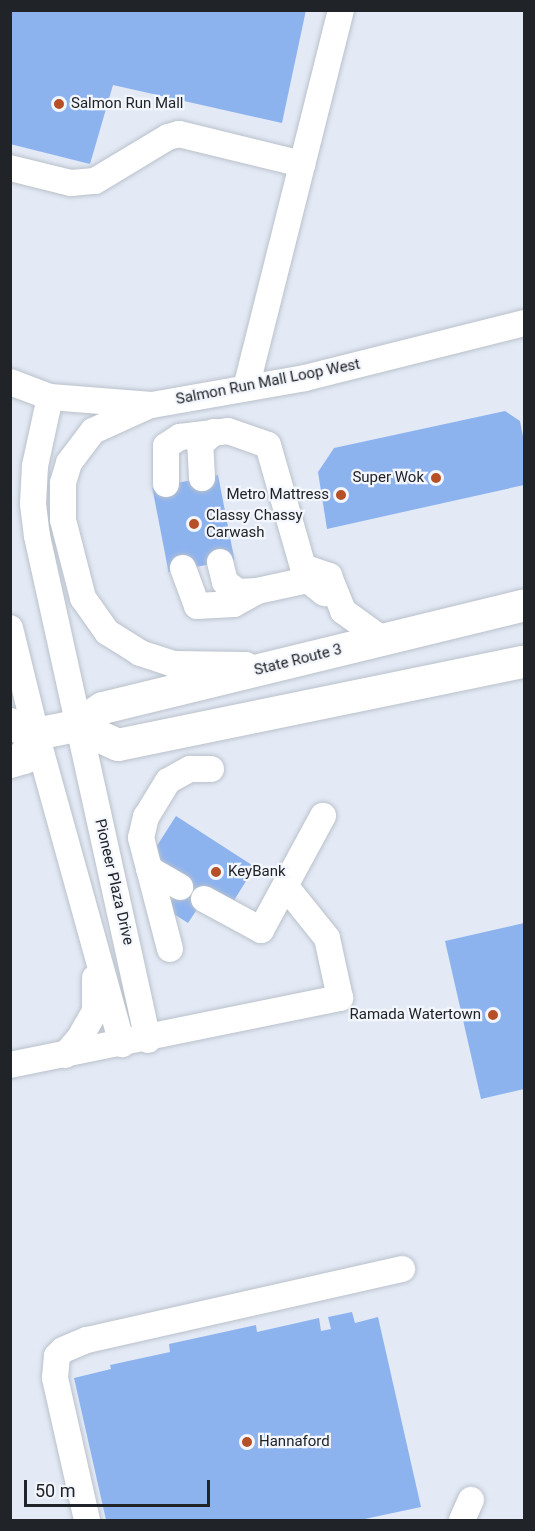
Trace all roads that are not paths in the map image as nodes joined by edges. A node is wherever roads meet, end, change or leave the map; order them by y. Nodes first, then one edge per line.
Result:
1 (340, 10) edge
2 (302, 164) junction
3 (10, 168) edge
4 (525, 323) edge
5 (10, 382) edge
6 (246, 388) junction
7 (50, 397) junction
8 (152, 405) junction
9 (214, 432) junction
10 (201, 477) dead end
11 (166, 484) dead end
12 (220, 562) dead end
13 (183, 568) dead end
14 (257, 591) junction
15 (525, 605) edge
16 (342, 609) junction
17 (10, 628) edge
18 (383, 639) junction
19 (525, 662) edge
20 (276, 666) junction
21 (76, 726) junction
22 (23, 729) edge
23 (10, 762) edge
24 (211, 769) dead end
25 (323, 816) dead end
26 (149, 869) junction
27 (180, 887) dead end
28 (287, 888) junction
29 (204, 899) dead end
30 (91, 936) junction
31 (170, 949) dead end
32 (148, 1040) junction
33 (122, 1044) junction
34 (65, 1055) junction
35 (10, 1065) edge
36 (402, 1269) dead end
37 (87, 1521) edge

1 - 2 street
2 - 3 street
2 - 6 street
4 - 6 street, Salmon Run Mall Loop West
5 - 7 street, Salmon Run Mall Loop West
6 - 8 street, Salmon Run Mall Loop West
7 - 8 street, Salmon Run Mall Loop West
7 - 21 street, Pioneer Plaza Drive
8 - 20 street
9 - 10 street
9 - 11 street
9 - 16 street
12 - 14 street
13 - 14 street
14 - 16 street
15 - 18 main road, State Route 3
16 - 18 street
17 - 22 street
18 - 20 main road, State Route 3
19 - 21 main road
20 - 21 main road, State Route 3
21 - 22 main road, State Route 3
21 - 32 street, Pioneer Plaza Drive
22 - 23 main road
22 - 30 street
24 - 26 street
25 - 28 street
26 - 27 street
26 - 31 street
28 - 29 street
28 - 32 street
30 - 33 street
30 - 34 street
32 - 33 street
33 - 34 street
34 - 35 street
36 - 37 street

